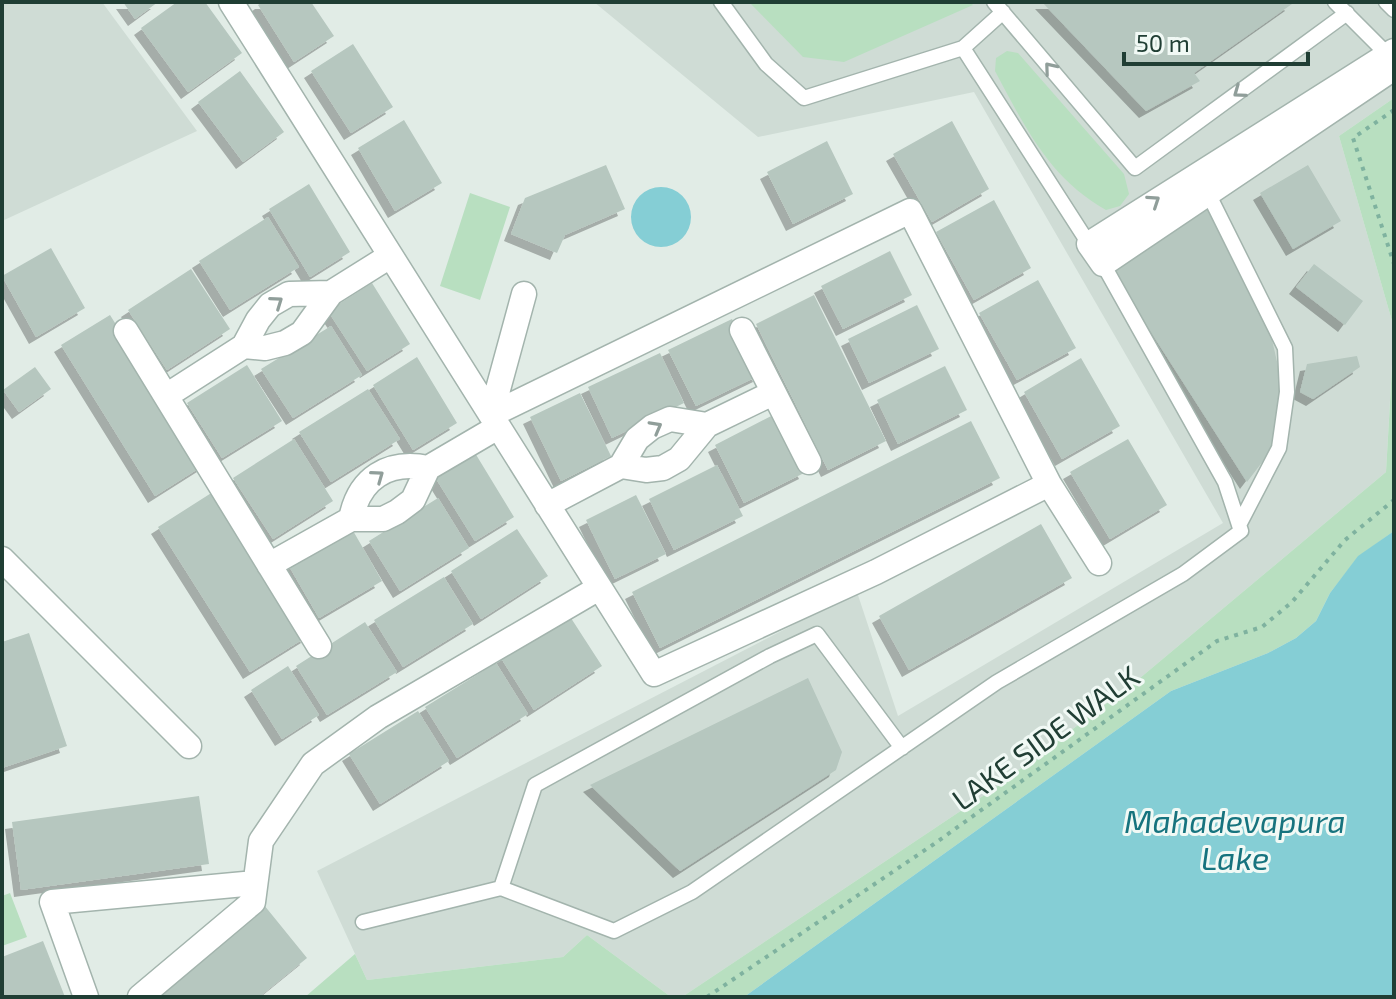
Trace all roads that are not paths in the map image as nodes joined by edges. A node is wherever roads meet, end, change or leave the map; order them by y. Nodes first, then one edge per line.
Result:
1 (231, 2) edge
2 (1335, 2) edge
3 (1386, 2) edge
4 (719, 3) edge
5 (999, 7) edge
6 (1394, 10) edge
7 (1347, 13) junction
8 (963, 48) junction
9 (1392, 58) edge
10 (1208, 193) junction
11 (1096, 254) junction
12 (390, 256) junction
13 (331, 293) junction
14 (524, 294) dead end
15 (742, 330) dead end
16 (126, 331) dead end
17 (244, 346) junction
18 (773, 393) junction
19 (166, 396) junction
20 (494, 421) junction
21 (707, 425) junction
22 (809, 462) dead end
23 (621, 466) junction
24 (428, 468) junction
25 (1049, 484) junction
26 (547, 505) junction
27 (351, 519) junction
28 (1239, 525) junction
29 (2, 559) edge
30 (1099, 563) dead end
31 (269, 565) junction
32 (599, 588) junction
33 (319, 646) dead end
34 (189, 746) dead end
35 (902, 748) junction
36 (255, 883) junction
37 (501, 888) junction
38 (363, 922) dead end
39 (86, 997) edge
40 (140, 997) edge

1 - 12 street
2 - 7 lane
3 - 6 lane
4 - 8 lane
7 -> 5 lane
5 - 8 lane
7 - 9 lane
8 - 11 lane
9 - 10 street
11 -> 9 street
10 - 11 street
10 - 28 lane
11 - 28 lane
12 - 13 street
12 - 20 street
13 - 17 street
17 -> 13 street
14 - 20 street
15 - 18 street
16 - 19 street
17 - 19 street
18 - 21 street
18 - 22 street
19 - 31 street
20 - 24 street
20 - 25 street
20 - 26 street
21 - 23 street
23 -> 21 street
23 - 26 street
24 - 27 street
27 -> 24 street
25 - 30 street
25 - 32 street
26 - 32 street
27 - 31 street
28 - 35 lane
29 - 34 street
31 - 33 street
32 - 36 street
35 - 37 lane
35 - 37 lane
36 - 39 street
36 - 40 street
37 - 38 lane

